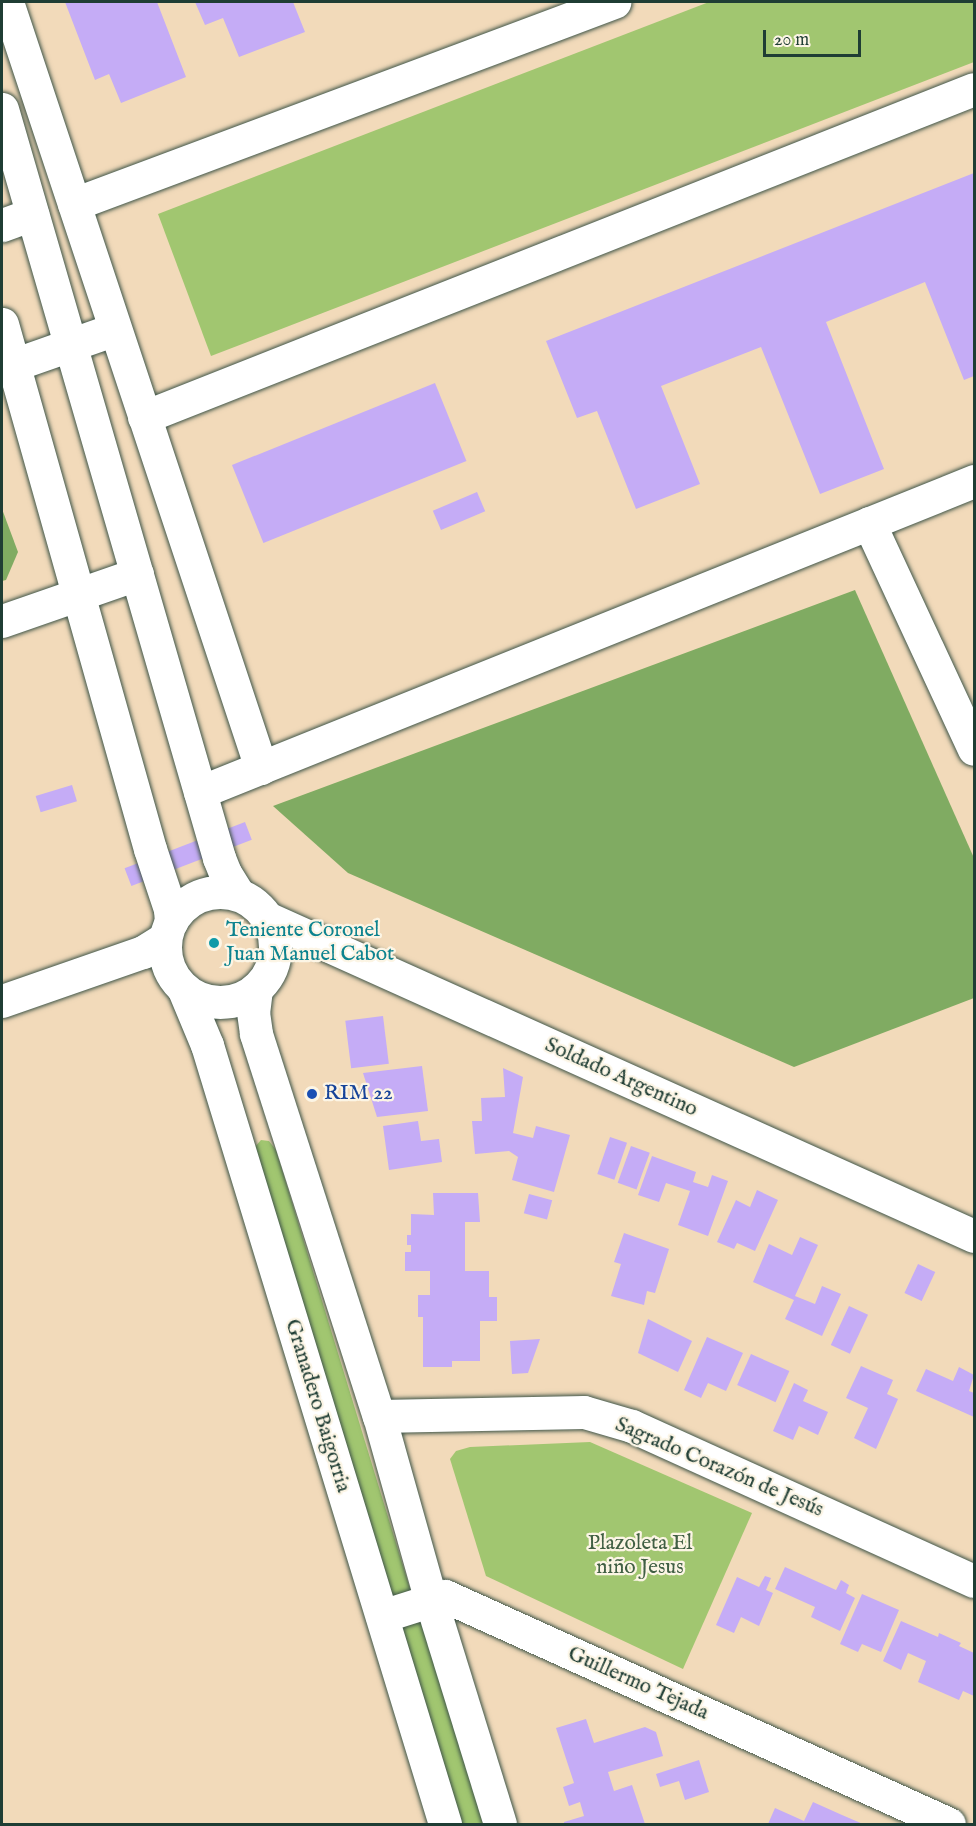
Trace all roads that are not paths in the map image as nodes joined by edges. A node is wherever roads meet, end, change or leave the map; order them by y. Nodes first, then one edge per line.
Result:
1 (7, 2) edge
2 (614, 2) edge
3 (975, 89) edge
4 (2, 109) edge
5 (74, 204) junction
6 (32, 214) junction
7 (2, 225) edge
8 (2, 324) edge
9 (115, 329) junction
10 (70, 344) junction
11 (13, 365) junction
12 (144, 417) junction
13 (975, 481) edge
14 (869, 524) junction
15 (137, 574) junction
16 (78, 595) junction
17 (2, 621) edge
18 (975, 749) edge
19 (261, 768) junction
20 (200, 792) junction
21 (238, 894) junction
22 (267, 918) junction
23 (168, 930) junction
24 (256, 988) junction
25 (184, 990) junction
26 (2, 1001) edge
27 (975, 1236) edge
28 (379, 1416) junction
29 (975, 1581) edge
30 (431, 1600) junction
31 (382, 1616) junction
32 (896, 1811) edge
33 (446, 1824) edge
34 (500, 1824) edge
35 (949, 1824) edge

1 - 5 street
2 - 5 street
3 - 12 street
4 - 6 street
5 - 9 street
6 - 7 street
6 - 10 street
8 - 11 street, Granadero Baigorria
9 - 10 street
9 - 12 street
10 - 11 street
10 - 15 street
11 - 16 street, Granadero Baigorria
12 - 19 street
13 - 14 street
14 - 18 street
14 - 19 street
15 - 16 street
15 - 20 street
16 - 17 street
16 - 23 street, Granadero Baigorria
19 - 20 street
20 - 21 street
21 - 22 street
21 - 23 street
22 - 24 street
22 - 27 street, Soldado Argentino
23 - 25 street, Granadero Baigorria
23 - 26 street
24 - 25 street
24 - 28 street
25 - 31 street, Granadero Baigorria
28 - 29 street, Sagrado Corazón de Jesús
28 - 30 street
30 - 31 street, Guillermo Tejada
30 - 32 street, Guillermo Tejada
30 - 34 street
31 - 33 street, Granadero Baigorria
32 - 35 street, Guillermo Tejada

